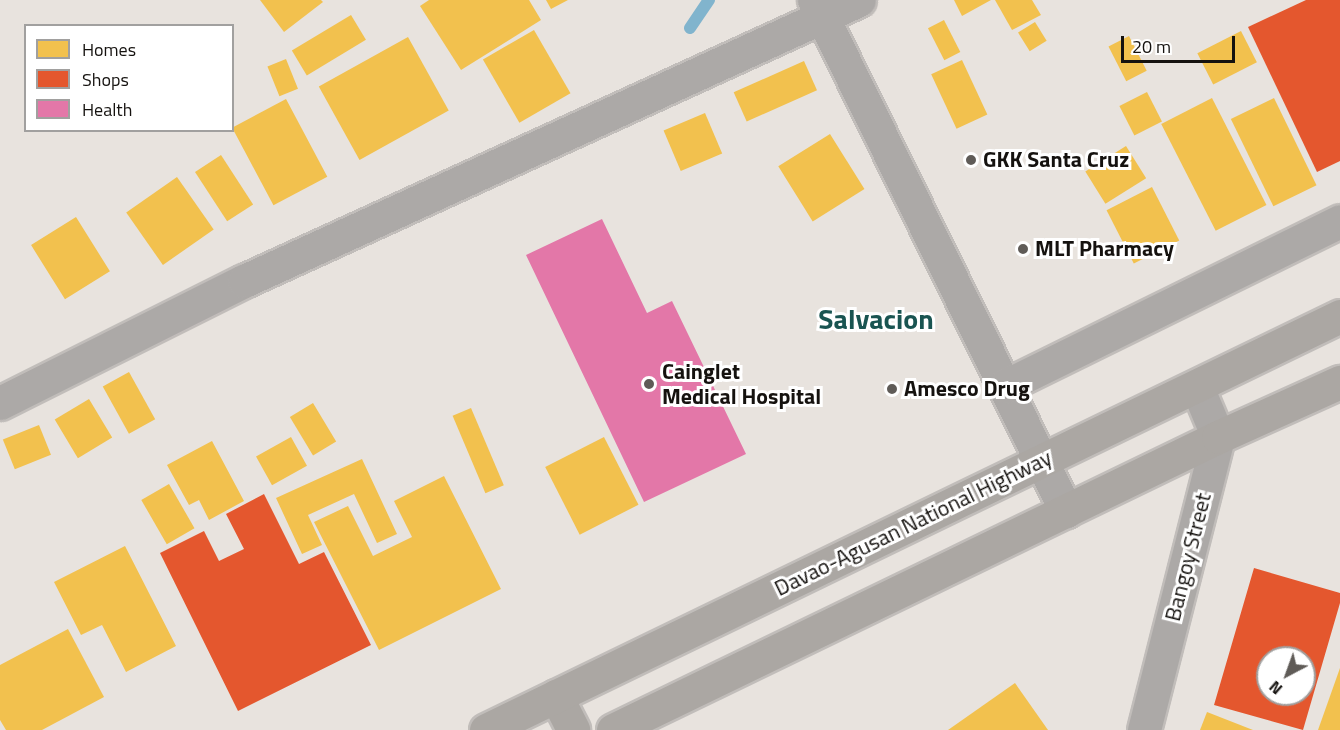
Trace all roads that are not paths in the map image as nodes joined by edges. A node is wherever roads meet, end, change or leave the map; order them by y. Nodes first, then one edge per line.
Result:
1 (859, 0) edge
2 (819, 8) edge
3 (1340, 221) edge
4 (1340, 316) edge
5 (1340, 382) edge
6 (1005, 386) junction
7 (1197, 387) junction
8 (0, 403) edge
9 (1218, 437) junction
10 (1042, 461) junction
11 (1066, 511) junction
12 (556, 696) junction
13 (486, 730) edge
14 (573, 730) edge
15 (613, 730) edge
16 (1144, 730) edge

1 - 2 street
2 - 6 street
2 - 8 street
3 - 6 street
4 - 7 highway, Davao-Agusan National Highway
5 - 9 highway
6 - 10 street
7 - 9 street
7 - 10 highway, Davao-Agusan National Highway
9 - 11 highway
9 - 16 street, Bangoy Street
10 - 11 street
10 - 12 highway, Davao-Agusan National Highway
11 - 15 highway
12 - 13 highway, Davao-Agusan National Highway
12 - 14 highway

